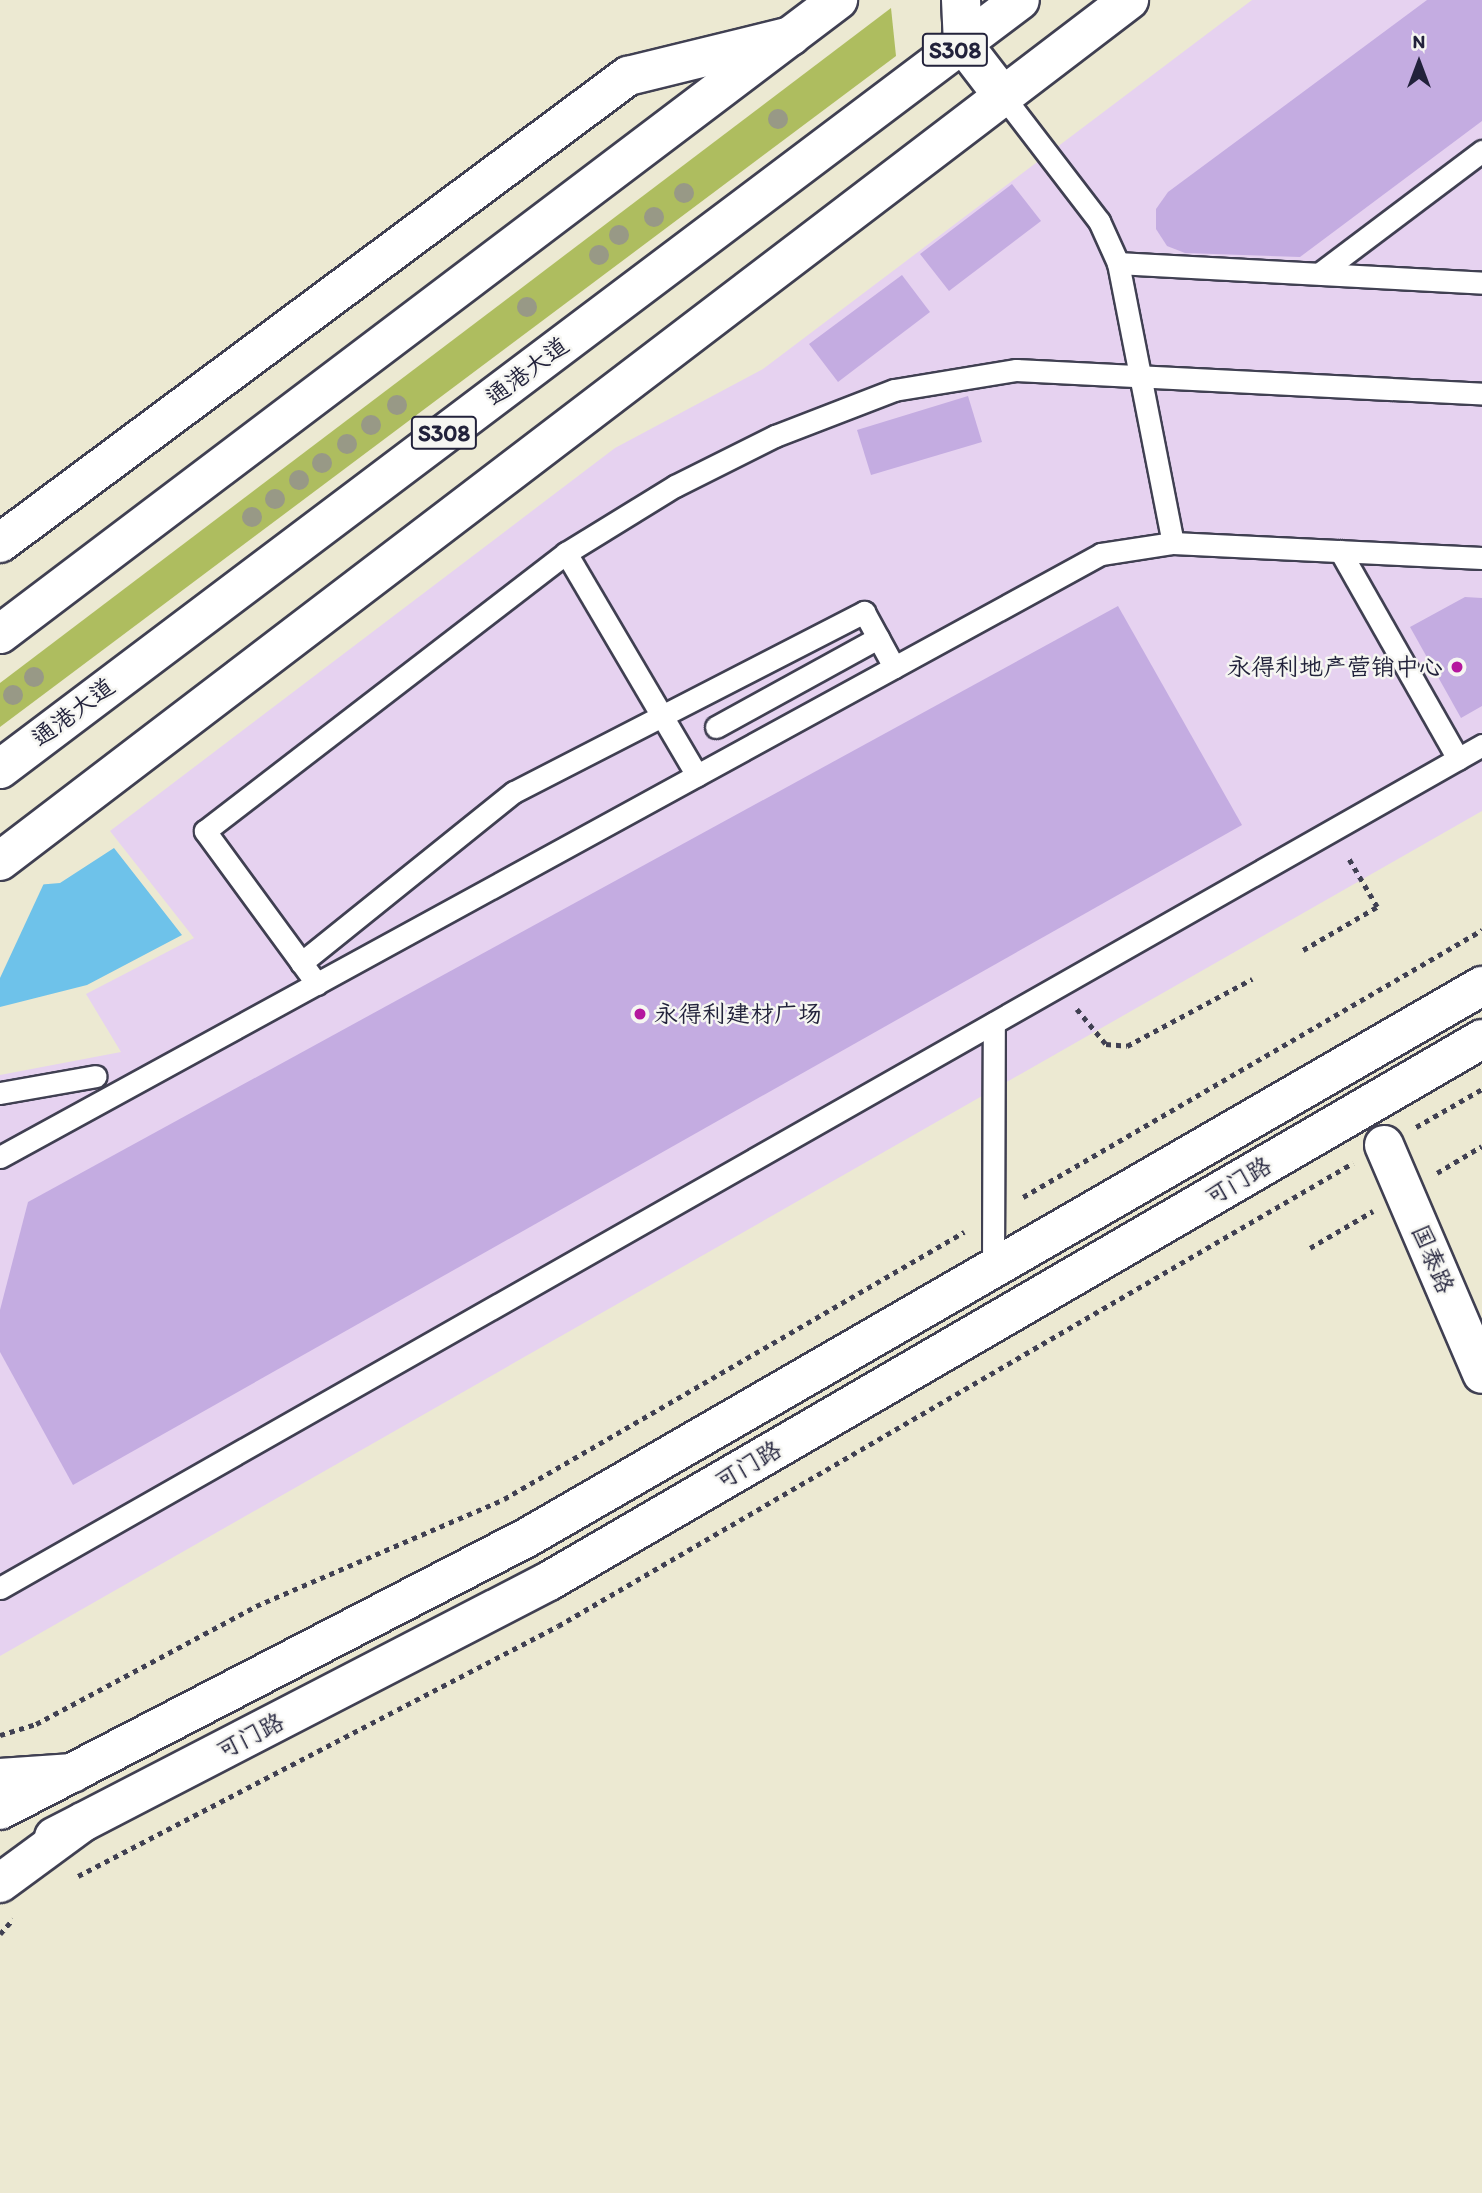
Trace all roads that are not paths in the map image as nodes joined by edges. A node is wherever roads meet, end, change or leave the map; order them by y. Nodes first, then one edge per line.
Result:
1 (838, 0) edge
2 (961, 0) edge
3 (1020, 0) edge
4 (1129, 0) edge
5 (791, 36) junction
6 (963, 44) junction
7 (1003, 96) junction
8 (1482, 151) edge
9 (1118, 263) junction
10 (1320, 274) junction
11 (1482, 283) edge
12 (1143, 376) junction
13 (1482, 394) edge
14 (0, 542) edge
15 (1173, 543) junction
16 (1340, 551) junction
17 (566, 553) junction
18 (1482, 558) edge
19 (0, 634) edge
20 (878, 638) junction
21 (894, 667) junction
22 (662, 716) junction
23 (716, 727) dead end
24 (1482, 745) edge
25 (1458, 759) junction
26 (0, 769) edge
27 (697, 775) junction
28 (0, 861) edge
29 (301, 963) junction
30 (317, 984) junction
31 (1482, 986) edge
32 (994, 1023) junction
33 (1482, 1039) edge
34 (96, 1076) dead end
35 (0, 1093) edge
36 (1384, 1145) dead end
37 (0, 1157) edge
38 (993, 1268) junction
39 (1482, 1374) edge
40 (0, 1588) edge
41 (73, 1773) junction
42 (0, 1778) edge
43 (0, 1810) edge
44 (83, 1822) junction
45 (0, 1866) edge
46 (0, 1883) edge

1 - 5 main road
2 - 6 main road
3 - 6 main road, 通港大道 / S308
4 - 7 main road
5 - 14 main road
5 - 19 main road
6 - 7 main road
6 - 26 main road, 通港大道 / S308
7 - 9 lane
7 - 28 main road
8 - 10 lane
9 - 10 lane
9 - 12 lane
10 - 11 lane
12 - 13 lane
12 - 15 lane
12 - 17 lane
15 - 16 lane
15 - 21 lane
16 - 18 lane
16 - 25 lane
17 - 22 lane
17 - 29 lane
20 - 21 lane
20 - 22 lane
20 - 23 lane
21 - 27 lane
22 - 27 lane
22 - 29 lane
24 - 25 lane
25 - 32 lane
27 - 30 lane
29 - 30 lane
30 - 37 lane
31 - 38 main road, 可门路
32 - 38 lane
32 - 40 lane
33 - 44 main road, 可门路
34 - 35 lane
36 - 39 main road, 国泰路
38 - 41 main road, 可门路
41 - 42 main road
41 - 43 main road, 可门路
44 - 45 main road, 可门路
44 - 46 main road

